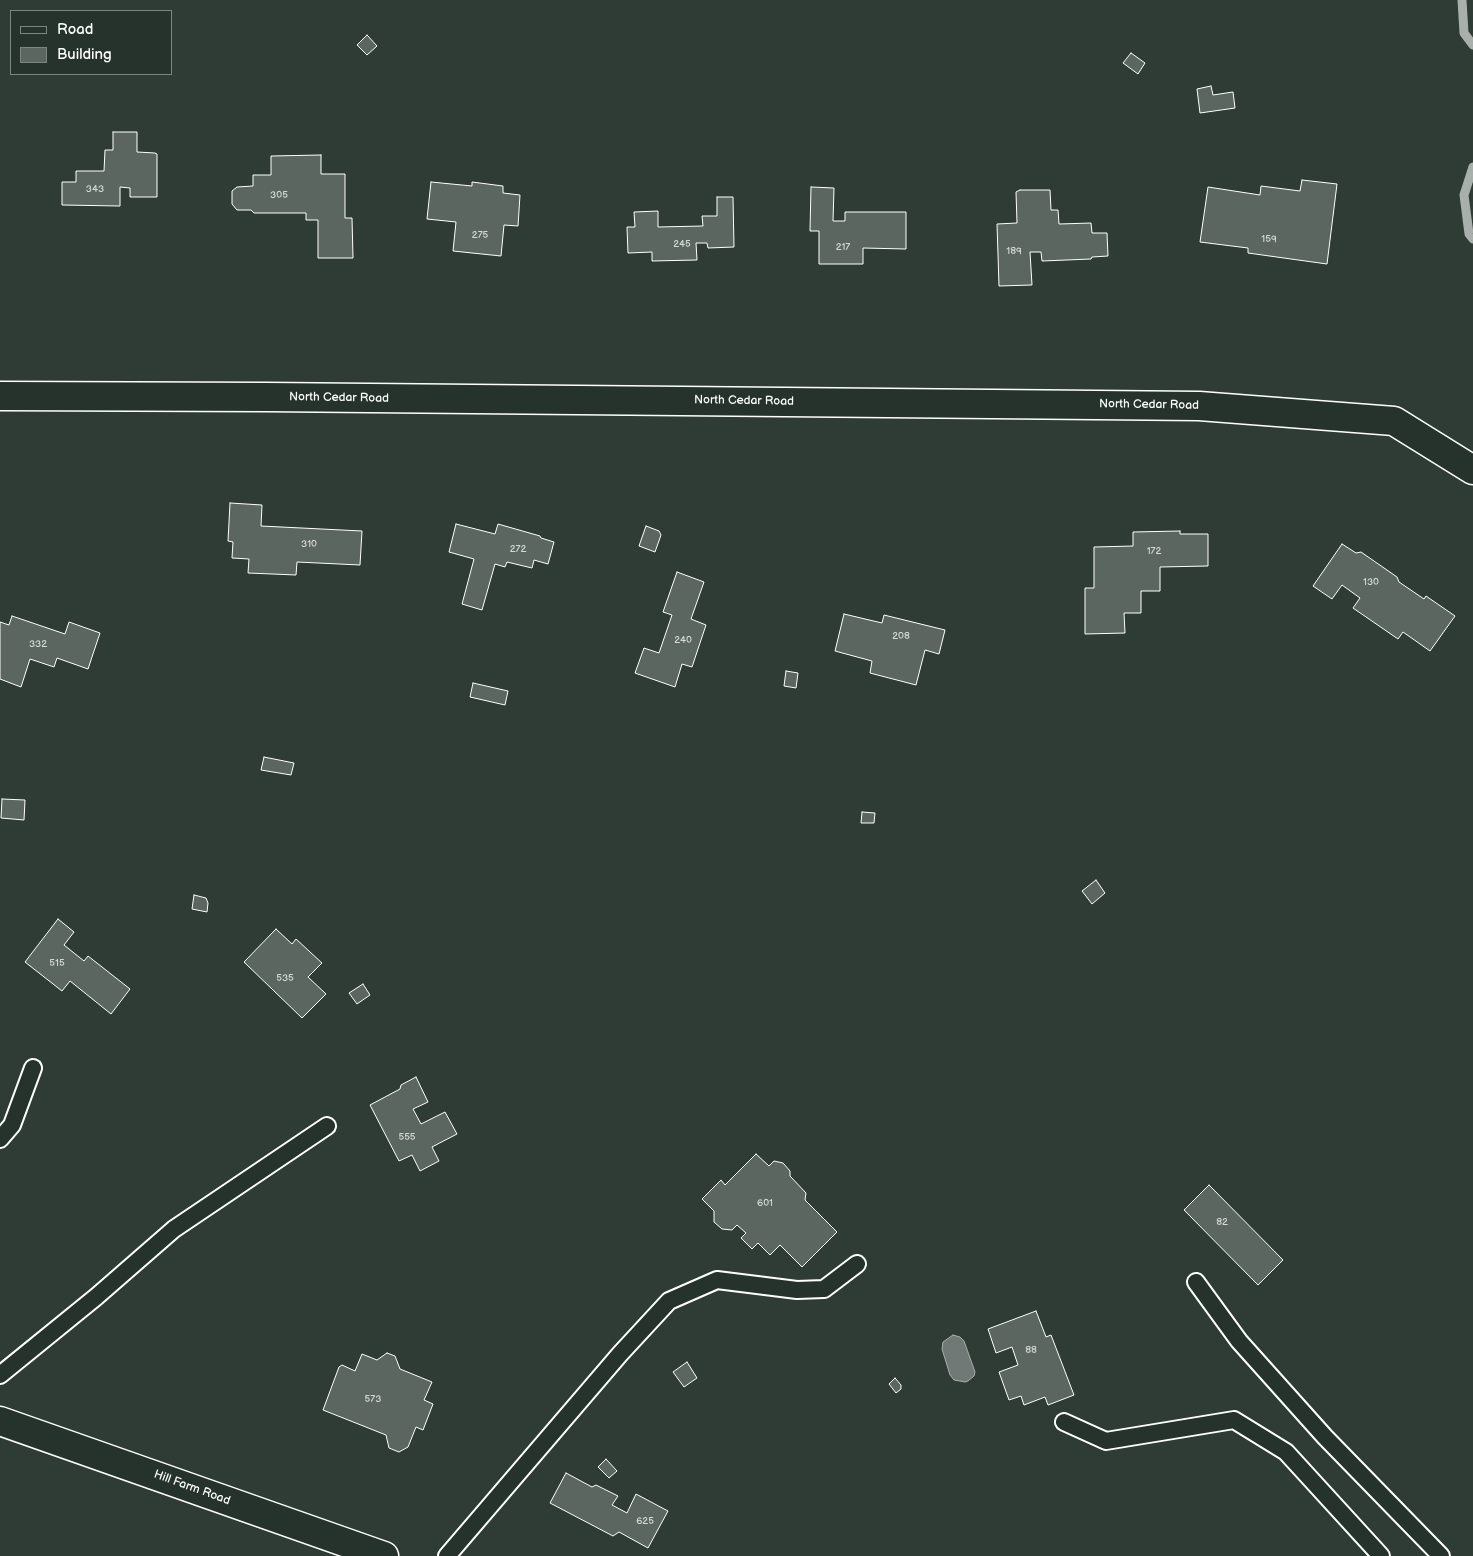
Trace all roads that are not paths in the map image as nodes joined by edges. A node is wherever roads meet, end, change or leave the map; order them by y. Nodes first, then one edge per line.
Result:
1 (0, 396) edge
2 (1473, 470) edge
3 (34, 1068) dead end
4 (327, 1126) dead end
5 (0, 1138) edge
6 (857, 1264) dead end
7 (1196, 1282) dead end
8 (0, 1375) edge
9 (0, 1421) edge
10 (1064, 1422) dead end
11 (384, 1556) edge
12 (447, 1556) edge
13 (1381, 1556) edge
14 (1441, 1556) edge

1 - 2 street, North Cedar Road
3 - 5 lane
4 - 8 lane
6 - 12 lane
7 - 14 lane
9 - 11 street, Hill Farm Road
10 - 13 lane

